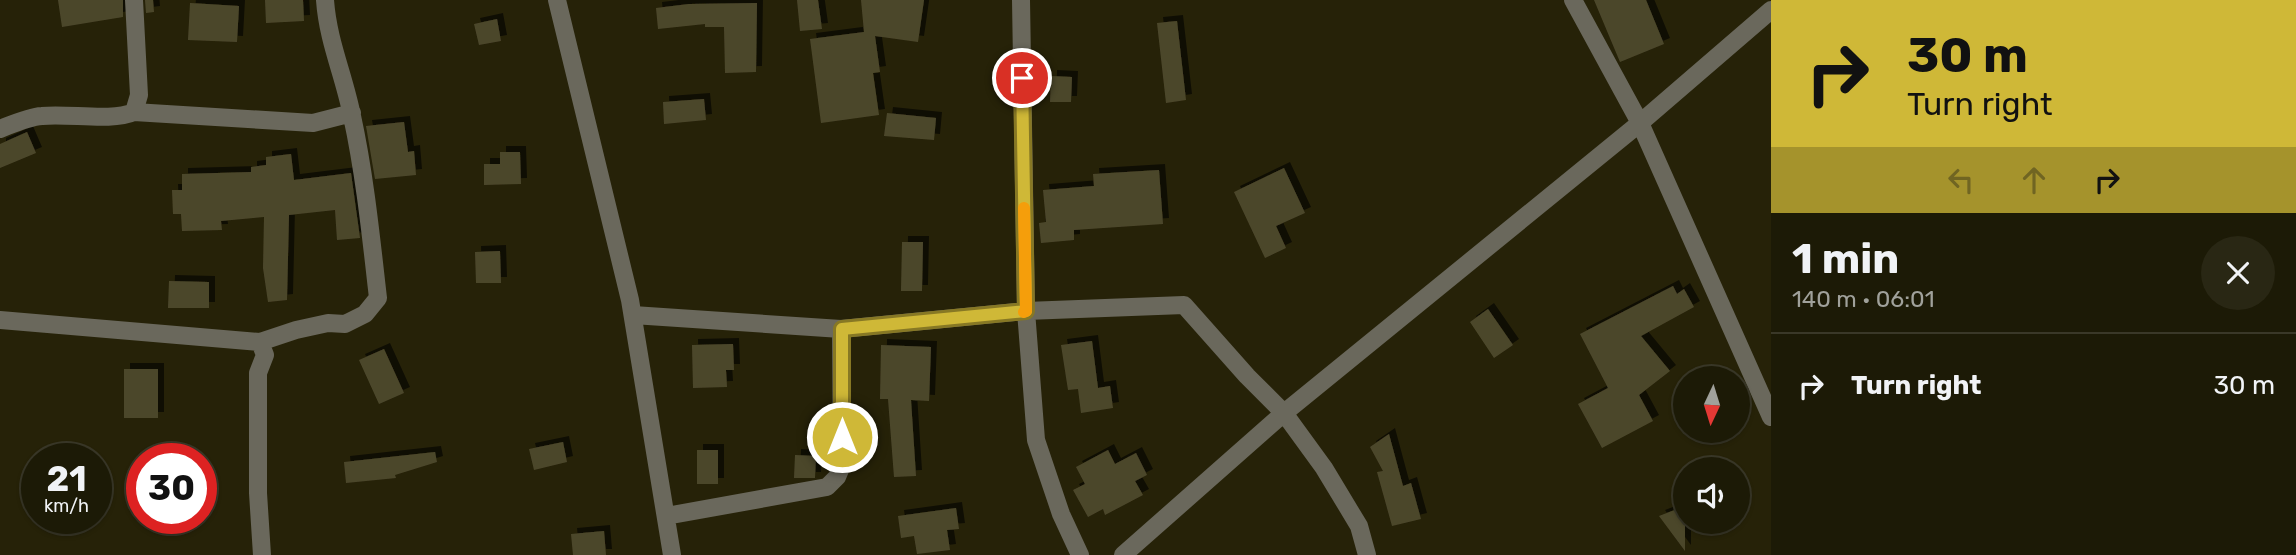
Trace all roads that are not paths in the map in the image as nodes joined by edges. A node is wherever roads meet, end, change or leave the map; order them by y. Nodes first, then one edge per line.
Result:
1 (134, 0) edge
2 (325, 0) edge
3 (557, 0) edge
4 (1021, 0) edge
5 (1573, 0) edge
6 (1771, 10) edge
7 (134, 112) junction
8 (352, 113) junction
9 (1640, 123) junction
10 (0, 129) edge
11 (1026, 311) junction
12 (633, 315) junction
13 (0, 320) edge
14 (842, 329) junction
15 (260, 342) junction
16 (1284, 413) junction
17 (1771, 417) edge
18 (666, 516) junction
19 (262, 555) edge
20 (673, 555) edge
21 (1080, 555) edge
22 (1123, 555) edge
23 (1367, 555) edge

1 - 7 street
2 - 8 street
3 - 12 street
4 - 11 street
5 - 9 street
6 - 9 street
7 - 8 street
7 - 10 street
8 - 15 street
9 - 16 street
9 - 17 street
11 - 14 street
11 - 16 street
11 - 21 street
12 - 14 street
12 - 18 street
13 - 15 street
14 - 18 street
15 - 19 street
16 - 22 street
16 - 23 street
18 - 20 street

